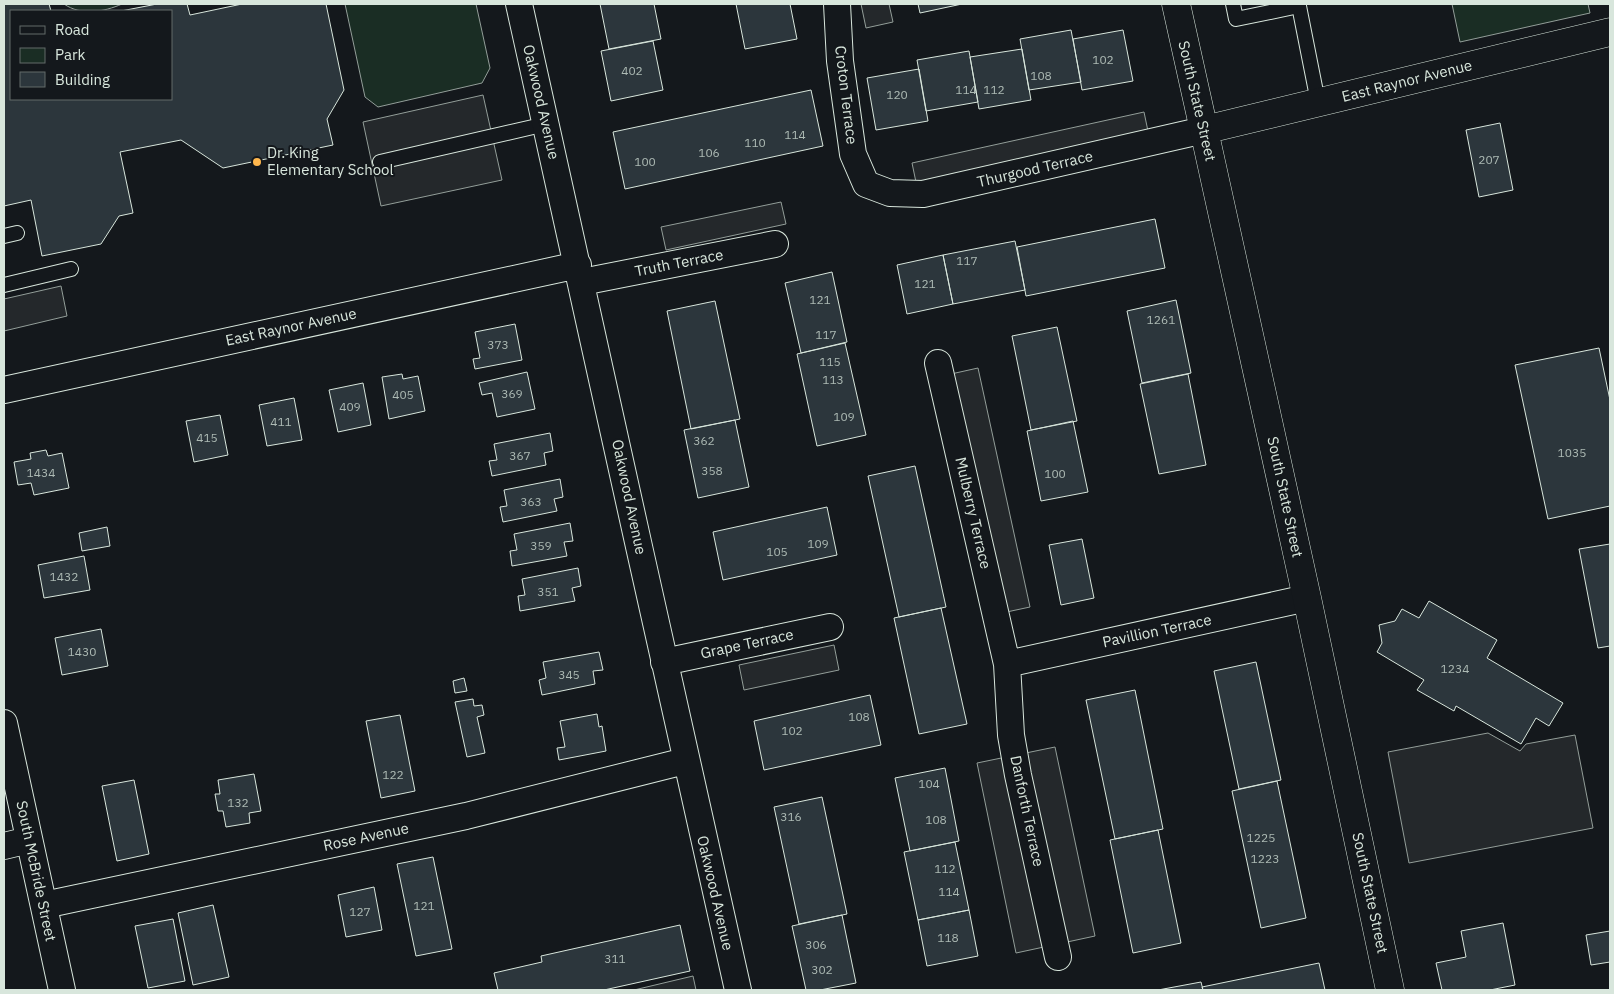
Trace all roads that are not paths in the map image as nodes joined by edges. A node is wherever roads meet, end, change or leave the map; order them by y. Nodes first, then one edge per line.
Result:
1 (520, 4) edge
2 (838, 4) edge
3 (1176, 4) edge
4 (1233, 4) edge
5 (1610, 32) edge
6 (1318, 102) junction
7 (546, 124) junction
8 (1204, 130) junction
9 (380, 162) dead end
10 (866, 184) joint
11 (775, 244) dead end
12 (71, 269) dead end
13 (580, 274) junction
14 (4, 285) edge
15 (938, 363) dead end
16 (4, 390) edge
17 (1307, 598) junction
18 (830, 627) dead end
19 (664, 662) junction
20 (1007, 664) junction
21 (4, 723) edge
22 (686, 762) junction
23 (29, 840) junction
24 (4, 846) edge
25 (44, 905) junction
26 (1058, 957) dead end
27 (62, 990) edge
28 (738, 990) edge
29 (1390, 990) edge

1 - 7 street, Oakwood Avenue
2 - 10 street, Croton Terrace
3 - 8 main road, South State Street
4 - 6 lane
5 - 6 main road, East Raynor Avenue
6 - 8 main road, East Raynor Avenue
7 - 9 lane
7 - 13 street, Oakwood Avenue
8 - 10 street, Thurgood Terrace
8 - 17 main road, South State Street
11 - 13 street, Truth Terrace
12 - 14 lane
13 - 16 street, East Raynor Avenue
13 - 19 street, Oakwood Avenue
15 - 20 street, Mulberry Terrace
17 - 20 street, Pavillion Terrace
17 - 29 main road, South State Street
18 - 19 street, Grape Terrace
19 - 22 street, Oakwood Avenue
20 - 26 street, Danforth Terrace
21 - 23 street, South McBride Street
22 - 25 street, Rose Avenue
22 - 28 street, Oakwood Avenue
23 - 24 street
23 - 25 street, South McBride Street
25 - 27 street, South McBride Street

